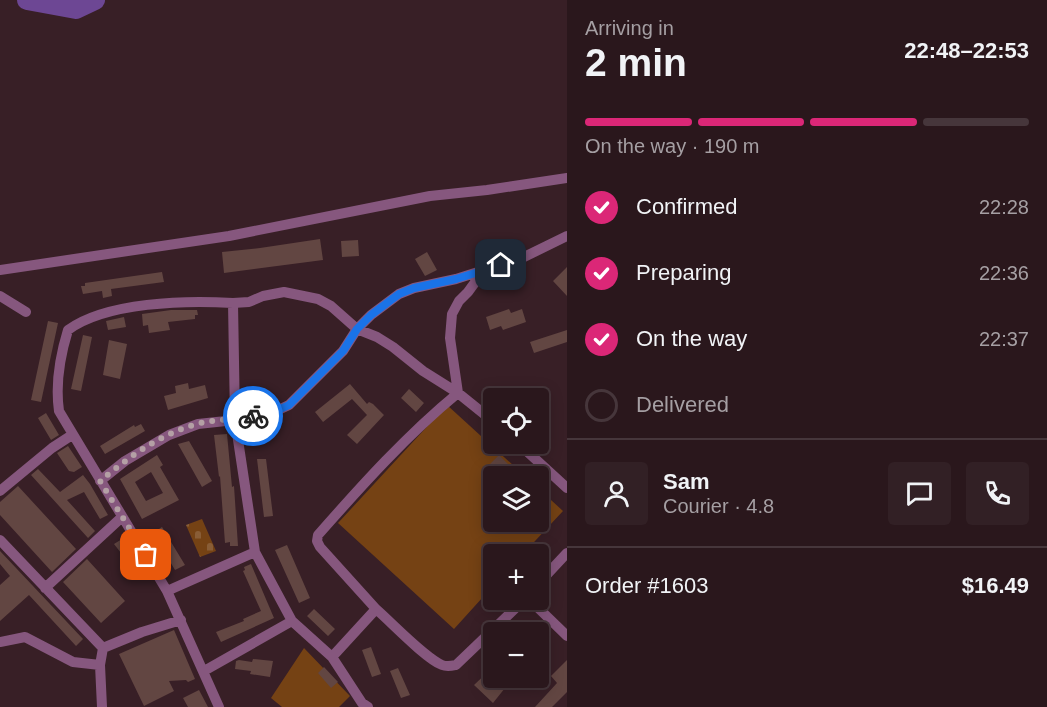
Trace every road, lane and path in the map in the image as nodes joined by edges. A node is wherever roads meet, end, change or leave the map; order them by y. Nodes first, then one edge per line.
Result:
1 (567, 178) edge
2 (567, 236) edge
3 (0, 270) edge
4 (484, 270) junction
5 (0, 296) edge
6 (233, 303) junction
7 (26, 312) dead end
8 (357, 329) junction
9 (458, 393) junction
10 (483, 413) edge
11 (235, 420) junction
12 (72, 435) junction
13 (530, 454) edge
14 (100, 481) junction
15 (567, 488) edge
16 (0, 491) edge
17 (122, 517) junction
18 (0, 540) edge
19 (255, 552) junction
20 (567, 552) edge
21 (549, 572) edge
22 (45, 588) junction
23 (167, 591) junction
24 (376, 609) junction
25 (514, 610) edge
26 (540, 610) edge
27 (181, 620) junction
28 (292, 621) junction
29 (567, 636) edge
30 (0, 642) edge
31 (103, 648) junction
32 (332, 657) junction
33 (100, 665) junction
34 (204, 671) junction
35 (363, 706) edge
36 (102, 707) edge
37 (219, 707) edge

1 - 3 street
2 - 4 street
4 - 8 street
4 - 9 street
5 - 7 street
6 - 8 street
6 - 11 street
6 - 12 street
8 - 9 street
8 - 11 street
9 - 10 street
9 - 24 street
11 - 14 street
11 - 19 street
12 - 14 street
12 - 16 street
13 - 15 street
14 - 17 street
17 - 22 street
17 - 23 street
18 - 22 street
19 - 23 street
19 - 28 street
20 - 21 street
22 - 31 street
23 - 27 street
24 - 25 street
24 - 32 street
26 - 29 street
27 - 31 street
27 - 34 street
28 - 32 street
28 - 34 street
30 - 33 street
31 - 33 street
32 - 35 street
33 - 36 street
34 - 37 street

